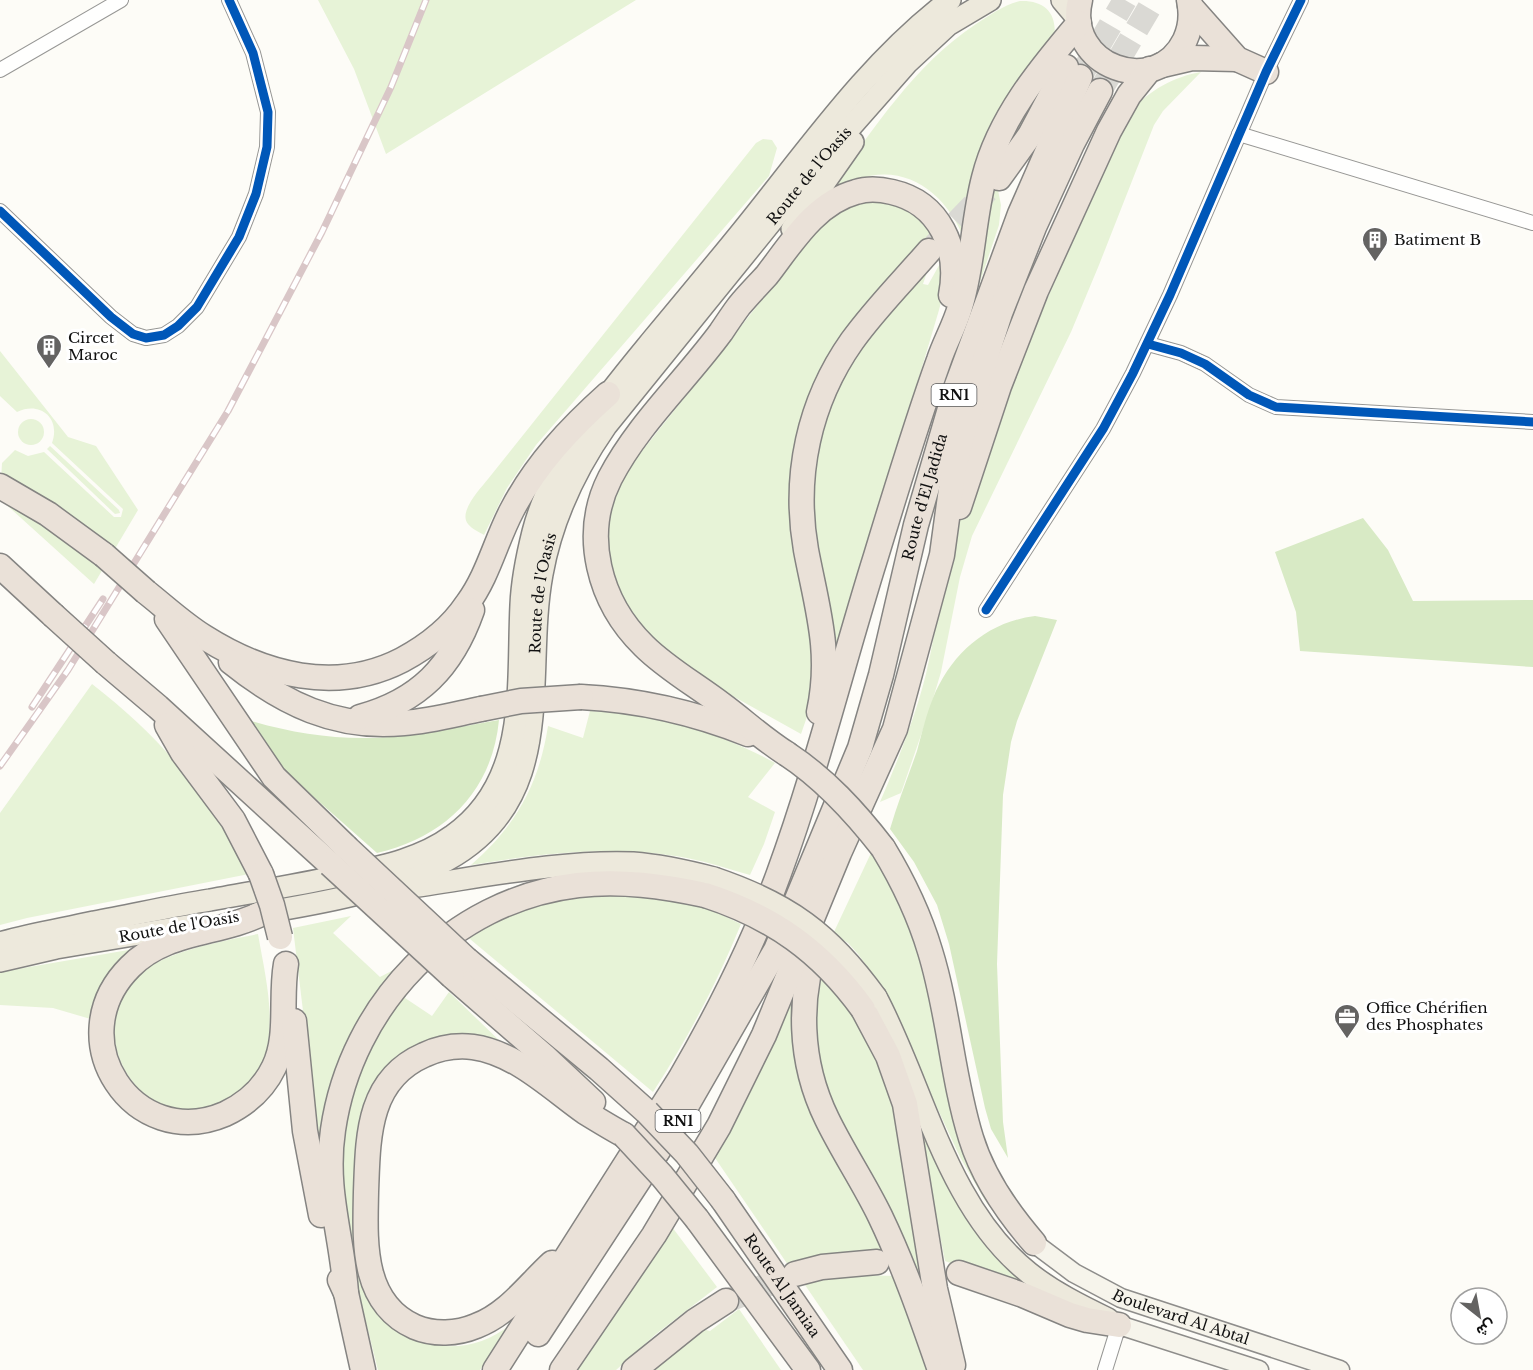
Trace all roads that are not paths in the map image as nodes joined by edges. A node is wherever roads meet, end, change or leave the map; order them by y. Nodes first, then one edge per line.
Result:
1 (121, 0) edge
2 (229, 0) edge
3 (950, 0) edge
4 (990, 0) edge
5 (1062, 0) edge
6 (1301, 0) edge
7 (1190, 2) edge
8 (1079, 14) edge
9 (1237, 59) junction
10 (1156, 67) junction
11 (0, 70) edge
12 (1266, 72) junction
13 (895, 77) junction
14 (1100, 91) tunnel mouth
15 (1239, 134) junction
16 (999, 178) tunnel mouth
17 (0, 211) edge
18 (1533, 223) edge
19 (929, 251) tunnel mouth
20 (740, 304) junction
21 (1148, 344) junction
22 (939, 359) junction
23 (608, 394) junction
24 (1533, 422) edge
25 (0, 486) edge
26 (942, 555) junction
27 (0, 566) edge
28 (478, 588) junction
29 (146, 592) junction
30 (986, 610) dead end
31 (202, 636) junction
32 (158, 707) junction
33 (343, 720) junction
34 (778, 748) junction
35 (797, 820) junction
36 (839, 853) junction
37 (338, 856) junction
38 (709, 886) junction
39 (368, 893) junction
40 (263, 913) junction
41 (0, 943) edge
42 (0, 960) edge
43 (286, 964) junction
44 (460, 968) junction
45 (869, 1003) junction
46 (624, 1135) junction
47 (576, 1241) junction
48 (1035, 1243) joint
49 (878, 1263) dead end
50 (959, 1273) dead end
51 (795, 1274) tunnel mouth
52 (346, 1293) junction
53 (726, 1301) tunnel mouth
54 (1119, 1325) junction
55 (363, 1370) edge
56 (495, 1370) edge
57 (513, 1370) edge
58 (562, 1370) edge
59 (634, 1370) edge
60 (808, 1370) edge
61 (840, 1370) edge
62 (940, 1370) edge
63 (954, 1370) edge
64 (1105, 1370) edge
65 (1259, 1370) edge
66 (1340, 1370) edge

1 - 11 street
2 - 17 street
3 - 23 main road, Route de l'Oasis
4 - 13 main road, Route de l'Oasis
5 - 8 main road
6 - 12 street
7 - 9 highway
7 - 10 highway
8 - 10 highway
8 - 22 highway
9 - 10 highway
9 - 12 highway
10 - 26 highway
12 - 15 street
13 - 20 main road
13 - 39 main road, Route de l'Oasis
14 - 26 highway, Route d'El Jadida / RN1
15 - 18 street
15 - 21 street
16 - 57 highway, Route d'El Jadida / RN1
19 - 35 highway
20 - 22 highway
20 - 34 highway
21 - 24 street
21 - 30 street
22 - 35 highway
23 - 28 highway
23 - 41 main road, Route de l'Oasis
25 - 29 highway, bridge
26 - 36 highway, Route d'El Jadida / RN1
27 - 32 highway, bridge
28 - 31 highway
28 - 33 highway
29 - 31 highway
29 - 37 highway
31 - 33 highway
32 - 37 highway
32 - 43 highway, bridge
33 - 34 highway, bridge
34 - 48 highway, bridge
35 - 47 highway
36 - 58 highway, RN1
36 - 62 highway
37 - 44 highway, bridge
38 - 39 main road
38 - 45 highway, bridge
38 - 52 highway
39 - 40 main road, Route de l'Oasis
40 - 42 main road, Route de l'Oasis
40 - 43 highway
43 - 52 highway
44 - 46 highway, Route Al Jamiaa
44 - 61 highway, Route Al Jamiaa, bridge
45 - 54 main road
45 - 63 highway
46 - 47 highway
46 - 60 highway, Route Al Jamiaa, bridge
47 - 56 highway
48 - 66 main road, Boulevard Al Abtal
49 - 51 highway
50 - 54 highway
52 - 55 highway
53 - 59 highway
54 - 64 street
54 - 65 main road, Boulevard Al Abtal

